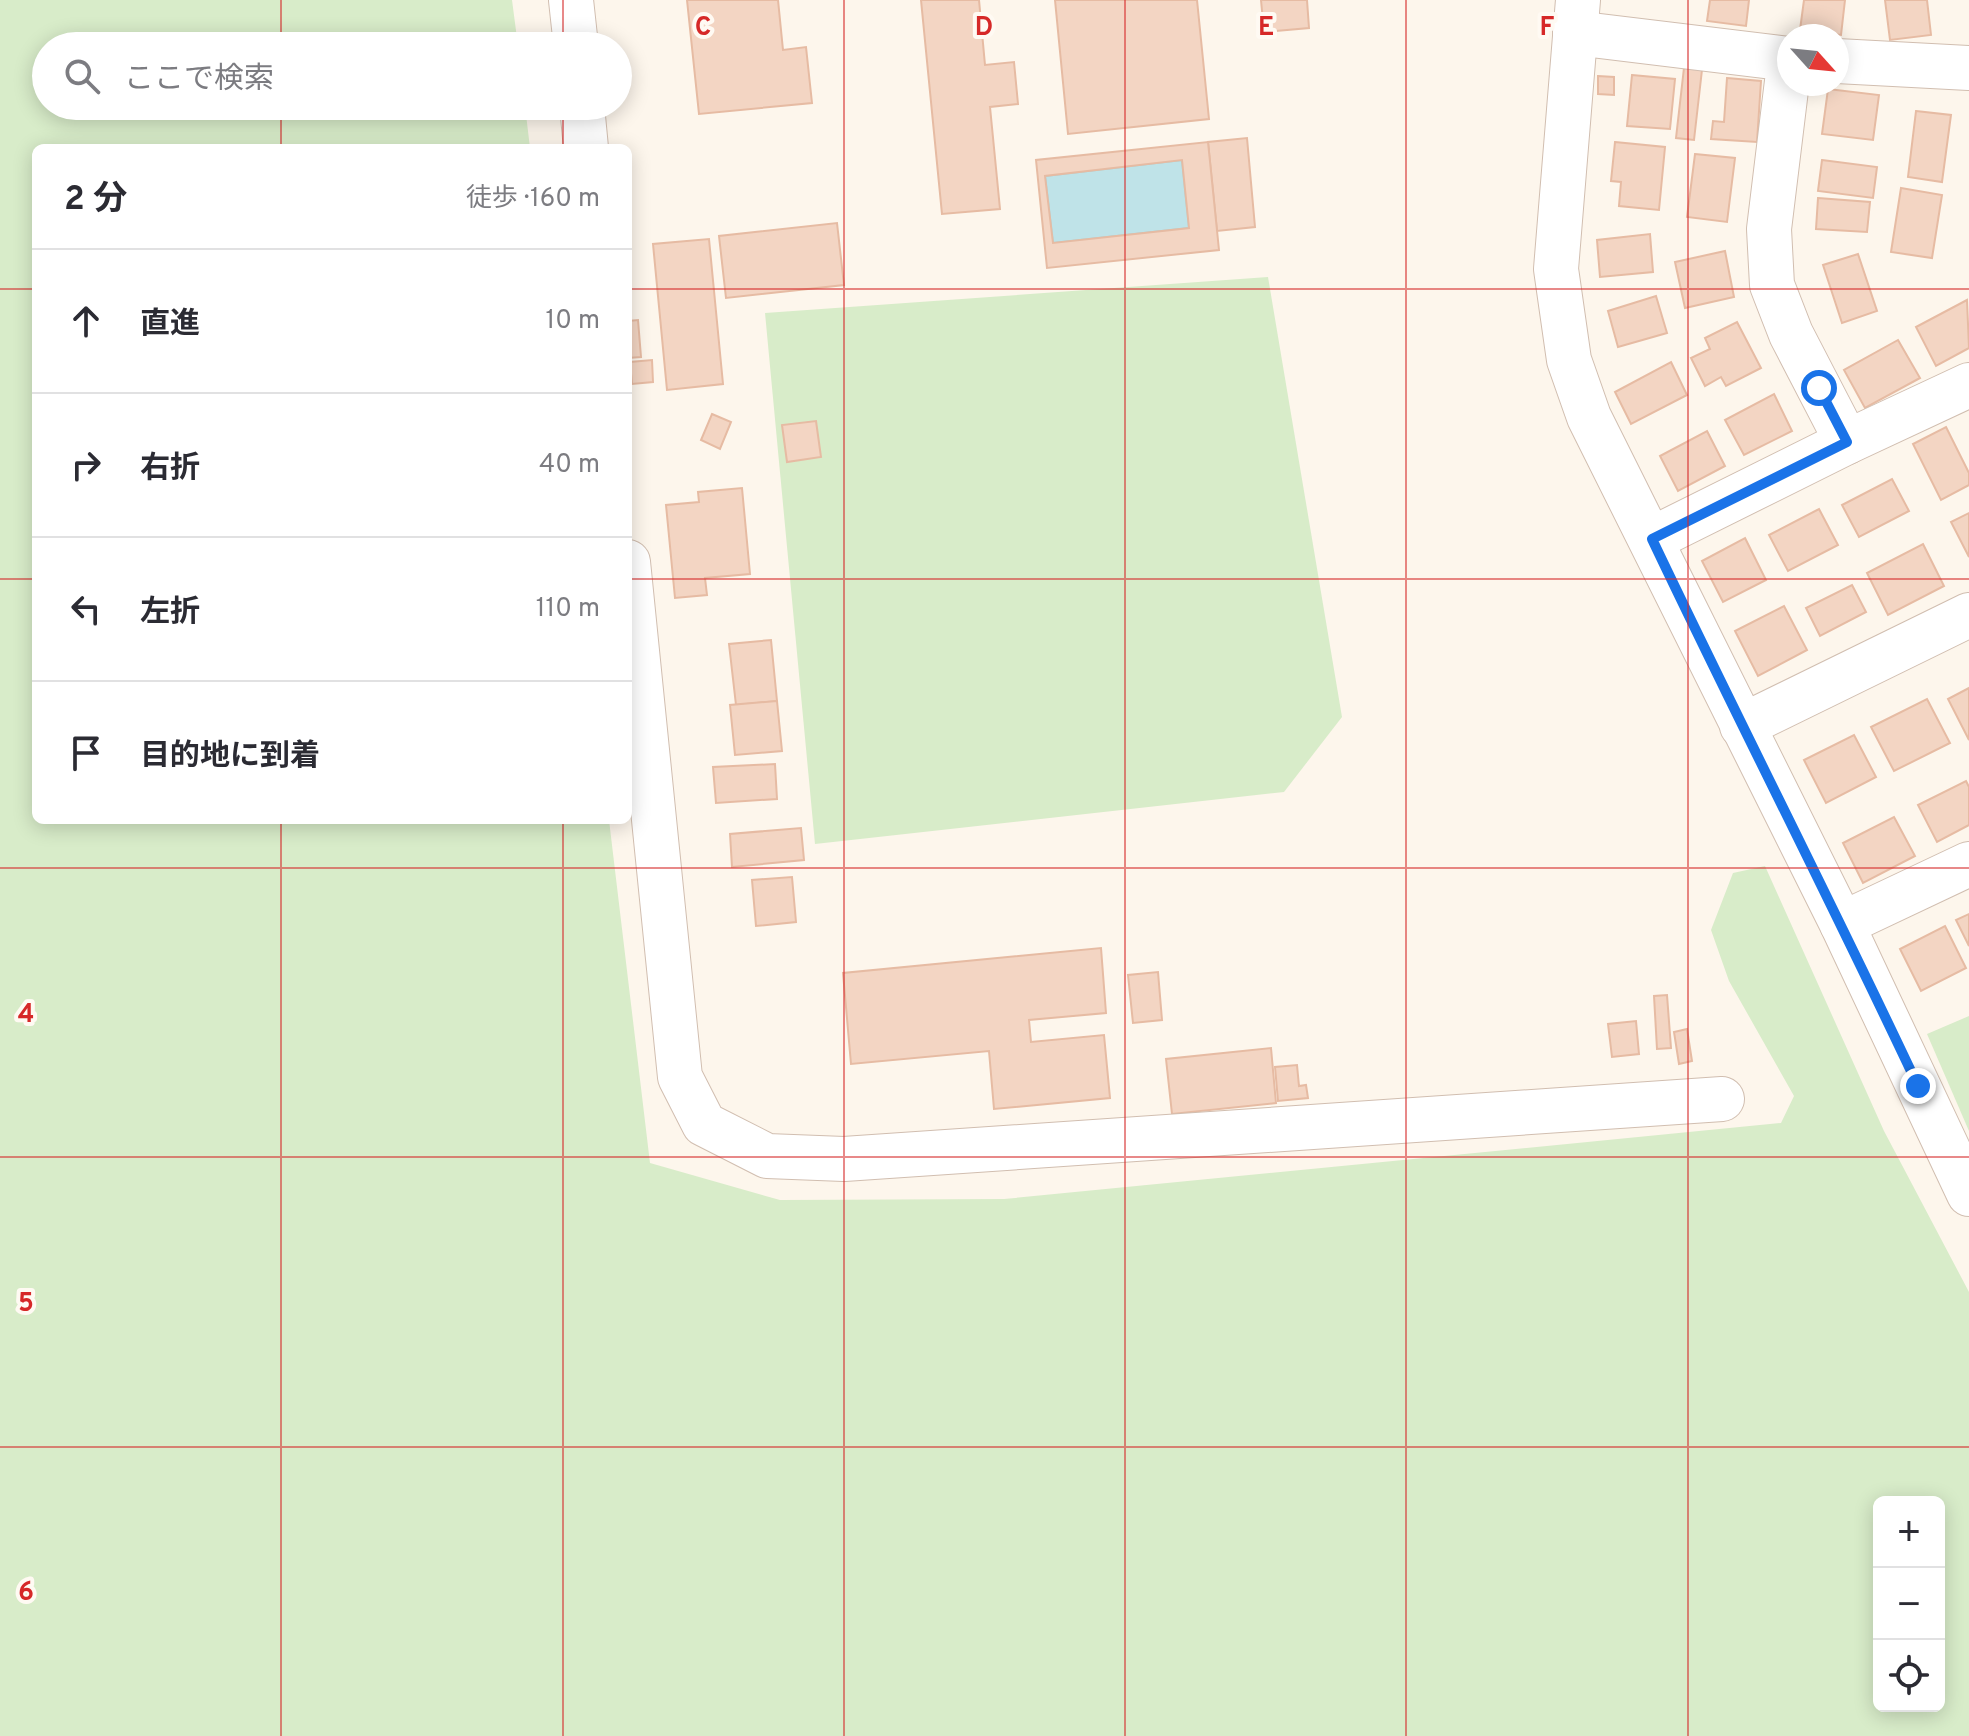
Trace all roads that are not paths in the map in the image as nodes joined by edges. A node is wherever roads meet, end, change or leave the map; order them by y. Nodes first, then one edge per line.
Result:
1 (571, 0) edge
2 (1576, 16) edge
3 (574, 32) edge
4 (1777, 57) edge
5 (1849, 62) edge
6 (1969, 68) edge
7 (1785, 96) edge
8 (583, 120) edge
9 (586, 144) edge
10 (1969, 385) edge
11 (1847, 442) junction
12 (1652, 539) junction
13 (632, 602) edge
14 (1969, 615) edge
15 (1742, 726) junction
16 (1969, 864) edge
17 (1842, 924) junction
18 (1722, 1099) dead end
19 (1969, 1194) edge

1 - 3 street
2 - 4 street
2 - 12 street
5 - 6 street
7 - 11 street
8 - 9 street
10 - 11 street
11 - 12 street
12 - 15 street
13 - 18 street
14 - 15 street
15 - 17 street
16 - 17 street
17 - 19 street

